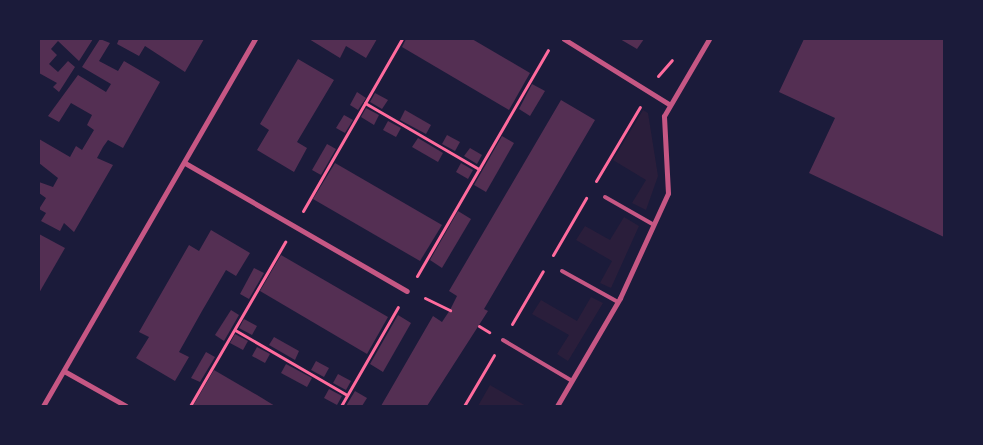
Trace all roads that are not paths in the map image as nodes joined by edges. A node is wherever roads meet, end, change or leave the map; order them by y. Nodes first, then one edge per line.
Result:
1 (256, 39) edge
2 (564, 39) edge
3 (708, 39) edge
4 (669, 104) junction
5 (184, 163) junction
6 (605, 197) dead end
7 (654, 225) junction
8 (562, 271) dead end
9 (408, 291) road end
10 (618, 302) junction
11 (503, 340) road end
12 (64, 371) junction
13 (572, 381) junction
14 (43, 406) edge
15 (126, 406) edge
16 (557, 406) edge

1 - 5 street
2 - 4 street
3 - 4 street
4 - 7 street
5 - 9 street
5 - 12 street
6 - 7 lane
7 - 10 street
8 - 10 lane
10 - 13 street
11 - 13 lane
12 - 14 street
12 - 15 street
13 - 16 street

